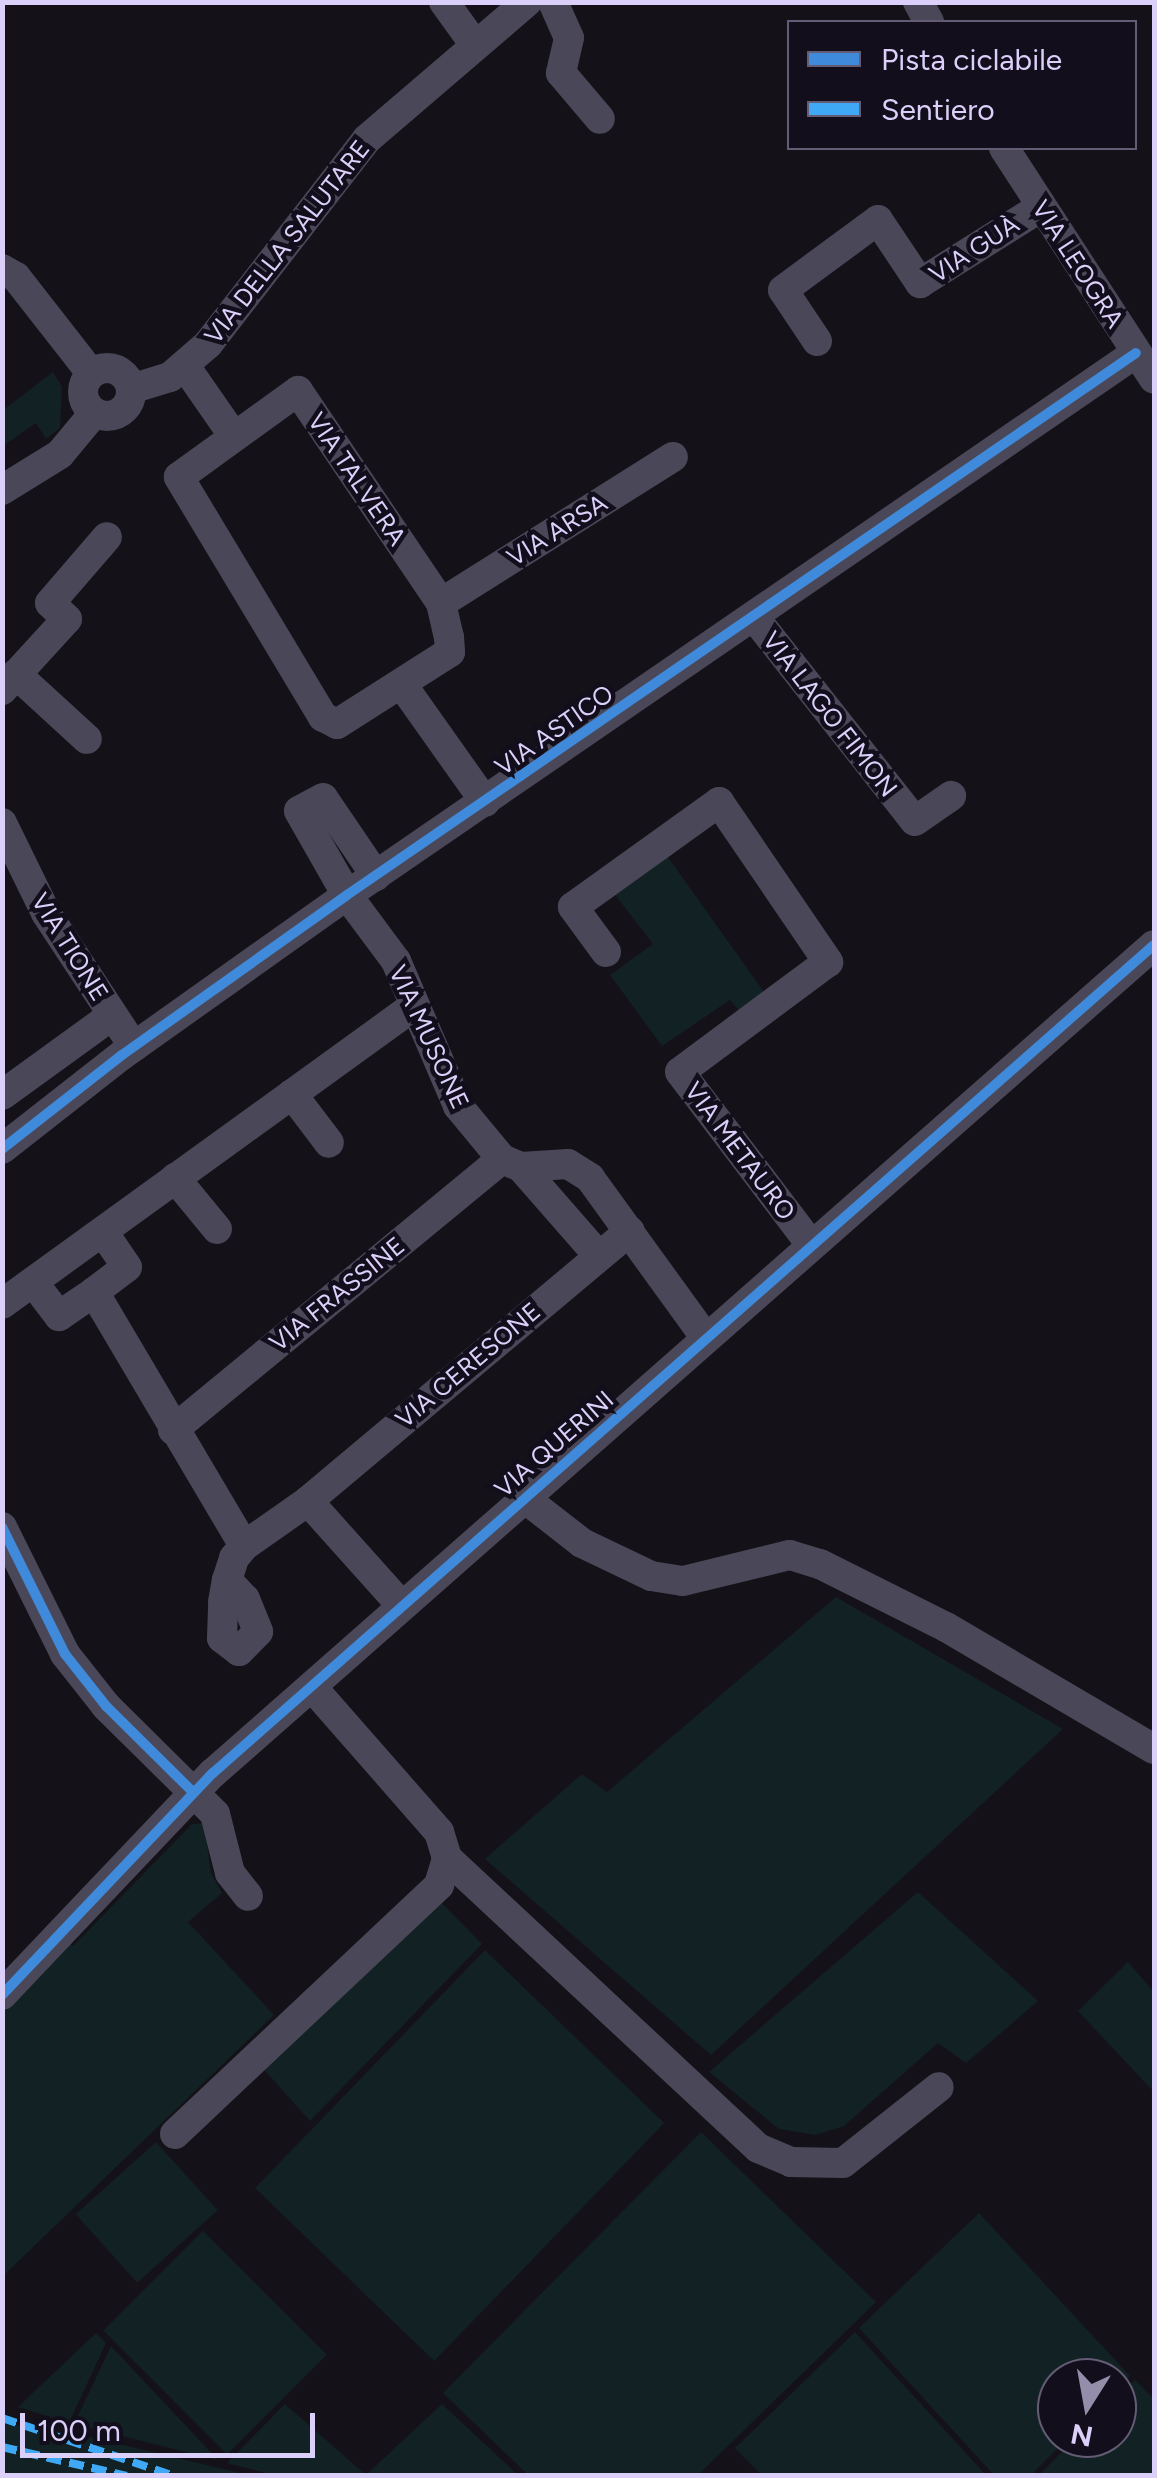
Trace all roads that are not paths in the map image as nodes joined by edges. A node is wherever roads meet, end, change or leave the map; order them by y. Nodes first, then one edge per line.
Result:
1 (444, 2) edge
2 (527, 2) edge
3 (553, 2) edge
4 (475, 45) junction
5 (600, 119) dead end
6 (1005, 150) edge
7 (1040, 206) junction
8 (2, 269) edge
9 (816, 341) dead end
10 (1136, 353) junction
11 (185, 366) junction
12 (90, 373) junction
13 (1154, 379) edge
14 (131, 389) junction
15 (94, 413) junction
16 (233, 435) junction
17 (673, 457) dead end
18 (2, 490) edge
19 (107, 536) dead end
20 (441, 604) junction
21 (755, 618) junction
22 (448, 637) junction
23 (6, 685) edge
24 (403, 686) junction
25 (323, 717) junction
26 (87, 740) dead end
27 (952, 796) dead end
28 (485, 802) junction
29 (2, 823) edge
30 (376, 876) junction
31 (347, 895) junction
32 (1154, 945) edge
33 (606, 952) dead end
34 (414, 1006) junction
35 (111, 1016) junction
36 (134, 1047) junction
37 (292, 1094) junction
38 (2, 1096) edge
39 (330, 1142) dead end
40 (2, 1149) edge
41 (512, 1163) junction
42 (175, 1178) junction
43 (217, 1229) dead end
44 (630, 1231) junction
45 (103, 1232) junction
46 (810, 1243) junction
47 (599, 1256) junction
48 (33, 1282) junction
49 (94, 1292) junction
50 (2, 1304) edge
51 (705, 1337) junction
52 (173, 1430) junction
53 (523, 1497) junction
54 (308, 1502) junction
55 (6, 1543) edge
56 (244, 1546) junction
57 (227, 1580) dead end
58 (400, 1605) junction
59 (312, 1687) junction
60 (1152, 1740) edge
61 (193, 1792) junction
62 (447, 1858) junction
63 (248, 1896) dead end
64 (2, 1995) edge
65 (939, 2087) dead end
66 (175, 2134) dead end

1 - 4 street
2 - 4 street, VIA DELLA SALUTARE
3 - 5 street
4 - 11 street, VIA DELLA SALUTARE
6 - 7 street, VIA LEOGRA
7 - 9 street, VIA GUÀ
7 - 10 street, VIA LEOGRA
8 - 12 street
10 - 13 street, VIA LEOGRA
10 - 21 street, VIA ASTICO
11 - 14 street, VIA DELLA SALUTARE
11 - 16 street
12 - 14 street
12 - 15 street
14 - 15 street, VIA DELLA SALUTARE
15 - 18 street, VIA DELLA SALUTARE
16 - 20 street, VIA TALVERA
16 - 25 street, VIA TALVERA
17 - 20 street, VIA ARSA
19 - 23 street
20 - 22 street, VIA TALVERA
21 - 27 street, VIA LAGO FIMON
21 - 28 street, VIA ASTICO
22 - 24 street
22 - 25 street
23 - 26 street
24 - 25 street
24 - 28 street
28 - 30 street, VIA ASTICO
29 - 35 street, VIA TIONE
30 - 31 street, VIA ASTICO
30 - 31 street
31 - 34 street, VIA MUSONE
31 - 36 street, VIA ASTICO
32 - 46 street, VIA QUERINI
33 - 46 street, VIA METAURO
34 - 37 street
34 - 41 street, VIA MUSONE
35 - 36 street, VIA TIONE
35 - 38 street, VIA TIONE
36 - 40 street, VIA ASTICO
37 - 39 street
37 - 42 street
41 - 44 street
41 - 47 street, VIA MUSONE
41 - 52 street, VIA FRASSINE
42 - 43 street
42 - 45 street
44 - 47 street, VIA CERESONE
44 - 51 street
45 - 48 street
45 - 49 street
46 - 51 street, VIA QUERINI
47 - 54 street, VIA CERESONE
48 - 49 street
48 - 50 street
49 - 52 street
51 - 53 street, VIA QUERINI
52 - 56 street
53 - 58 street, VIA QUERINI
53 - 60 street
54 - 56 street, VIA CERESONE
54 - 58 street
55 - 61 street
56 - 57 street, VIA CERESONE
58 - 59 street, VIA QUERINI
59 - 61 street, VIA QUERINI
59 - 62 street
61 - 63 street
61 - 64 street, VIA QUERINI
62 - 65 street
62 - 66 street

